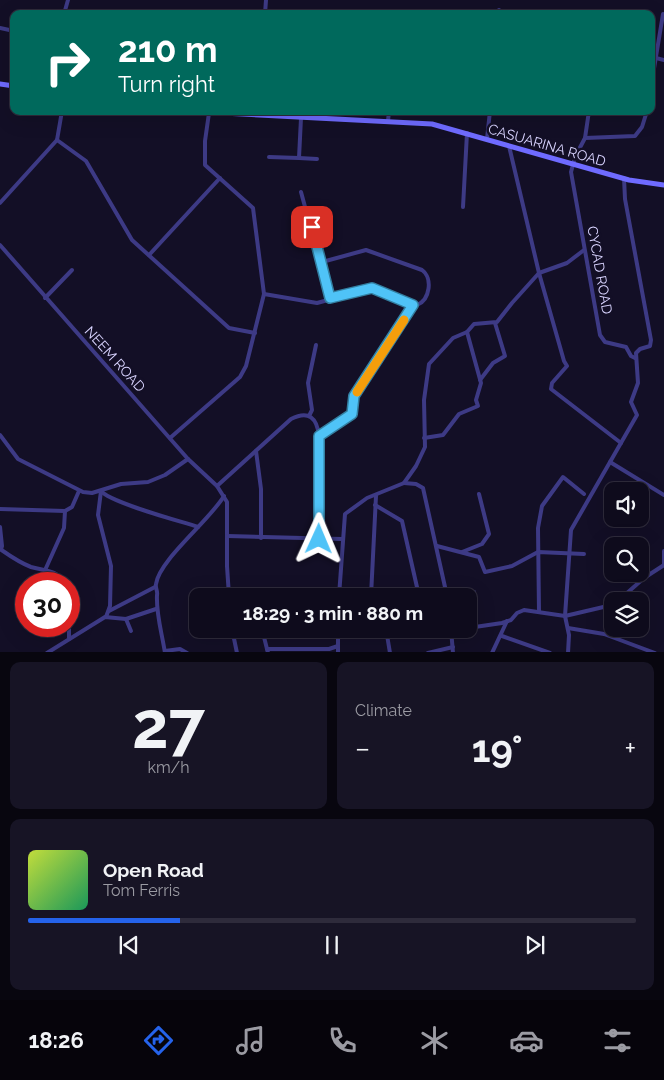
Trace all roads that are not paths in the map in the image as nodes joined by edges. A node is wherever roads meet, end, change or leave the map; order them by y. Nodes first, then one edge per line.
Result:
1 (663, 14) edge
2 (656, 58) junction
3 (664, 60) edge
4 (655, 64) edge
5 (61, 115) edge
6 (210, 115) edge
7 (273, 115) edge
8 (389, 115) edge
9 (490, 115) edge
10 (588, 115) edge
11 (646, 115) edge
12 (301, 118) junction
13 (388, 121) junction
14 (467, 133) junction
15 (585, 138) junction
16 (487, 139) junction
17 (57, 140) junction
18 (510, 146) junction
19 (269, 157) dead end
20 (299, 158) junction
21 (317, 159) dead end
22 (572, 163) junction
23 (220, 178) junction
24 (624, 178) junction
25 (664, 185) edge
26 (301, 192) dead end
27 (0, 203) edge
28 (463, 207) dead end
29 (0, 244) edge
30 (584, 250) junction
31 (149, 255) junction
32 (322, 262) junction
33 (72, 270) dead end
34 (539, 273) junction
35 (264, 294) junction
36 (45, 298) junction
37 (330, 298) junction
38 (413, 305) junction
39 (495, 322) junction
40 (467, 332) junction
41 (255, 334) junction
42 (316, 345) dead end
43 (635, 358) junction
44 (480, 380) junction
45 (309, 416) junction
46 (0, 435) edge
47 (319, 436) junction
48 (170, 438) junction
49 (424, 438) junction
50 (620, 443) junction
51 (256, 451) junction
52 (14, 454) junction
53 (9, 459) dead end
54 (188, 459) junction
55 (610, 462) junction
56 (404, 483) junction
57 (217, 486) junction
58 (79, 491) junction
59 (101, 491) junction
60 (479, 494) dead end
61 (584, 494) dead end
62 (76, 495) junction
63 (83, 495) dead end
64 (664, 495) edge
65 (224, 496) junction
66 (376, 496) junction
67 (375, 505) junction
68 (0, 509) edge
69 (65, 511) junction
70 (0, 527) edge
71 (198, 527) junction
72 (227, 536) junction
73 (261, 538) junction
74 (319, 539) junction
75 (342, 539) junction
76 (477, 545) junction
77 (437, 546) junction
78 (0, 549) edge
79 (462, 552) junction
80 (538, 552) junction
81 (664, 552) edge
82 (569, 554) junction
83 (584, 554) dead end
84 (479, 557) junction
85 (46, 568) junction
86 (52, 572) edge
87 (155, 587) junction
88 (229, 588) edge
89 (339, 588) edge
90 (371, 588) edge
91 (417, 588) edge
92 (445, 588) edge
93 (628, 592) edge
94 (604, 607) edge
95 (156, 609) junction
96 (109, 611) junction
97 (539, 612) junction
98 (106, 616) junction
99 (565, 616) junction
100 (126, 619) junction
101 (507, 621) junction
102 (477, 627) edge
103 (568, 628) junction
104 (131, 631) dead end
105 (502, 636) junction
106 (234, 638) edge
107 (264, 638) edge
108 (338, 638) edge
109 (389, 638) edge
110 (452, 638) edge
111 (69, 639) joint
112 (338, 646) junction
113 (453, 647) junction
114 (267, 651) edge
115 (47, 652) edge
116 (165, 652) edge
117 (187, 652) edge
118 (238, 652) edge
119 (338, 652) edge
120 (390, 652) edge
121 (428, 652) edge
122 (454, 652) edge
123 (492, 652) edge
124 (550, 652) edge
125 (568, 652) edge
126 (655, 652) edge

1 - 2 street
2 - 3 street
2 - 4 street
5 - 17 street
6 - 23 street
7 - 12 street, CASUARINA ROAD
8 - 13 street
9 - 16 street
10 - 15 street
11 - 15 street
12 - 13 street, CASUARINA ROAD
12 - 20 street
13 - 14 street, CASUARINA ROAD
14 - 16 street, CASUARINA ROAD
14 - 28 street
15 - 22 street
16 - 18 street, CASUARINA ROAD
17 - 27 street
17 - 31 street
18 - 22 street, CASUARINA ROAD
18 - 34 street
19 - 20 street
20 - 21 street
22 - 24 street, CASUARINA ROAD
22 - 30 street, CYCAD ROAD
23 - 31 street
23 - 35 street
24 - 25 street, CASUARINA ROAD
24 - 43 street
26 - 32 street
29 - 36 street, NEEM ROAD
30 - 34 street
30 - 43 street, CYCAD ROAD
31 - 41 street
32 - 37 street
32 - 38 street
33 - 36 street
34 - 39 street
34 - 50 street
35 - 37 street
35 - 41 street
36 - 48 street, NEEM ROAD
37 - 38 street
38 - 47 street
39 - 40 street
39 - 44 street
40 - 44 street
40 - 49 street
41 - 48 street
42 - 45 street
43 - 50 street
44 - 49 street
45 - 47 street
45 - 51 street
46 - 52 street
47 - 74 street
48 - 54 street, NEEM ROAD
49 - 56 street
50 - 55 street
51 - 57 street
51 - 73 street
52 - 53 street
52 - 58 street
54 - 57 street, NEEM ROAD
54 - 59 street
55 - 64 street
55 - 82 street
56 - 66 street
56 - 77 street
57 - 65 street, NEEM ROAD
58 - 59 street
58 - 62 street
59 - 71 street
59 - 96 street
60 - 76 street
61 - 80 street
62 - 63 street
62 - 69 street
65 - 71 street
65 - 72 street
66 - 67 street
66 - 75 street
67 - 90 street
67 - 91 street
68 - 69 street
69 - 85 street
70 - 78 street
71 - 87 street
72 - 73 street
72 - 88 street
73 - 74 street
74 - 75 street
75 - 89 street
76 - 79 street
76 - 84 street
77 - 79 street
77 - 92 street
78 - 85 street
79 - 84 street
80 - 82 street
80 - 84 street
80 - 97 street
81 - 93 street
82 - 83 street
82 - 99 street
85 - 86 street
87 - 95 street
87 - 96 street
94 - 99 street
95 - 100 street
95 - 116 street
96 - 98 street
97 - 99 street
97 - 101 street
98 - 100 street
98 - 111 street
99 - 103 street
100 - 104 street
101 - 102 street
101 - 105 street
103 - 125 street
103 - 126 street
105 - 123 street
105 - 124 street
106 - 118 street
107 - 114 street
108 - 112 street
109 - 120 street
110 - 113 street
111 - 115 street
112 - 114 street
112 - 119 street
113 - 121 street
113 - 122 street
116 - 117 street

